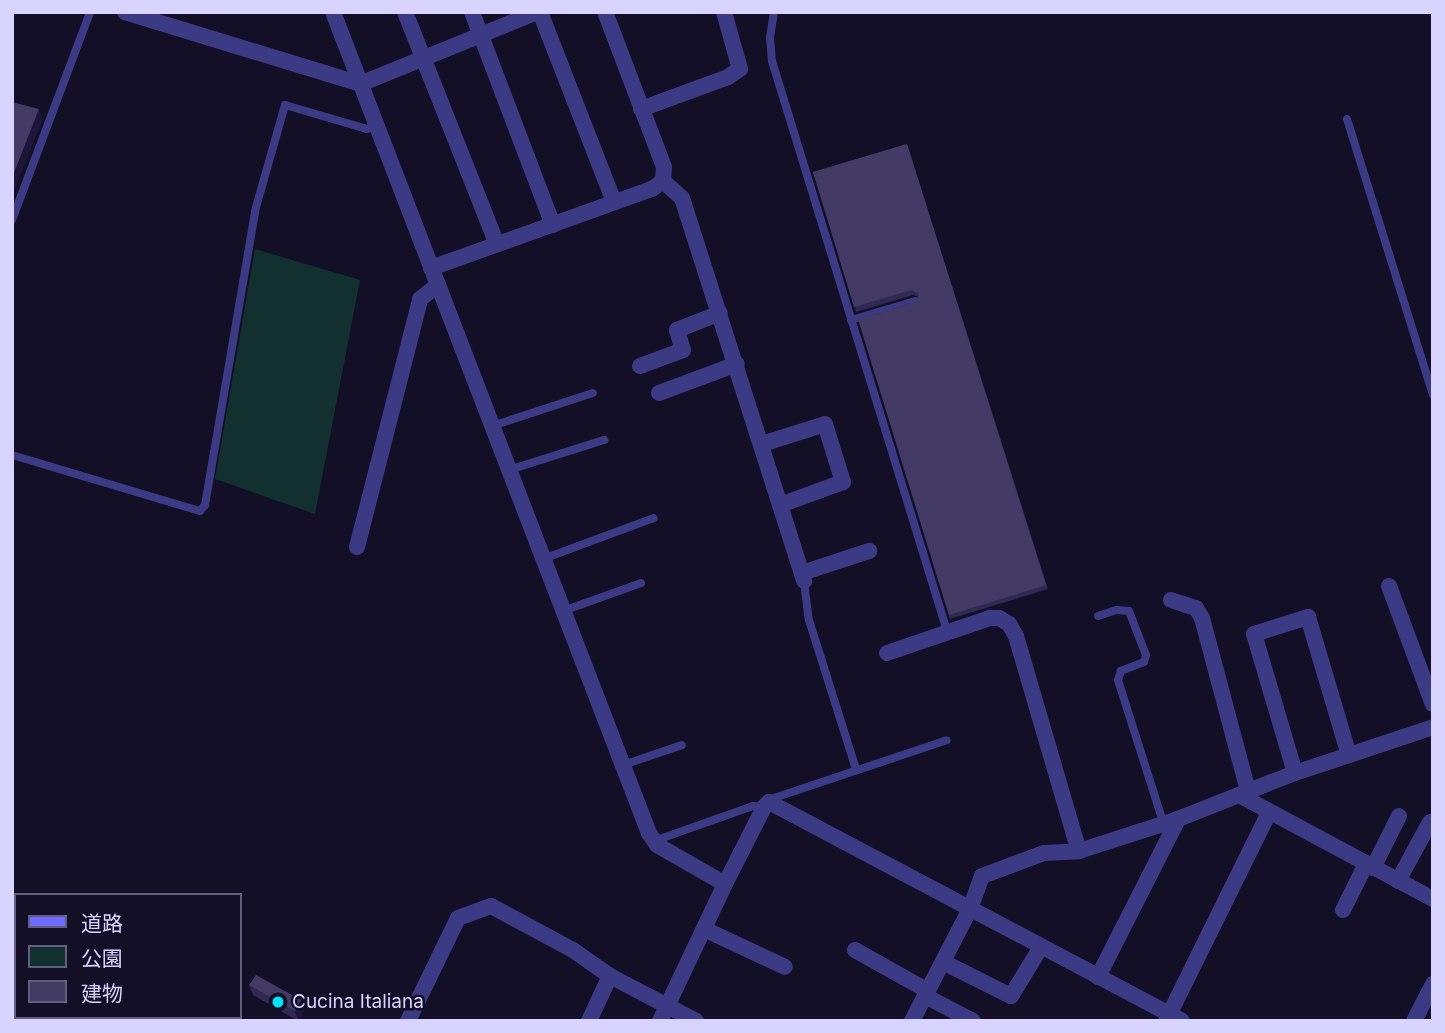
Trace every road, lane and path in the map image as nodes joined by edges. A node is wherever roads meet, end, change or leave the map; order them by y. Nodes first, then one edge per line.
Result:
1 (90, 12) edge
2 (125, 12) edge
3 (333, 12) edge
4 (405, 12) edge
5 (472, 12) edge
6 (539, 12) edge
7 (605, 12) edge
8 (724, 12) edge
9 (774, 12) edge
10 (481, 35) junction
11 (423, 60) junction
12 (360, 84) junction
13 (641, 109) junction
14 (1347, 119) dead end
15 (376, 125) junction
16 (663, 181) junction
17 (614, 202) junction
18 (12, 220) edge
19 (553, 225) junction
20 (497, 244) junction
21 (431, 268) junction
22 (438, 285) junction
23 (915, 301) edge
24 (720, 313) junction
25 (851, 320) junction
26 (737, 364) junction
27 (640, 366) dead end
28 (593, 393) dead end
29 (659, 393) dead end
30 (1433, 395) edge
31 (492, 426) junction
32 (604, 440) dead end
33 (762, 444) junction
34 (12, 455) edge
35 (509, 470) junction
36 (780, 505) junction
37 (654, 518) dead end
38 (357, 547) dead end
39 (869, 551) dead end
40 (543, 559) junction
41 (803, 577) junction
42 (641, 583) dead end
43 (1390, 586) dead end
44 (1171, 600) dead end
45 (564, 611) junction
46 (1098, 616) dead end
47 (947, 631) junction
48 (887, 653) dead end
49 (1433, 704) edge
50 (1433, 727) edge
51 (947, 740) dead end
52 (682, 744) dead end
53 (1349, 755) junction
54 (623, 765) junction
55 (856, 769) junction
56 (1295, 773) junction
57 (1243, 793) junction
58 (766, 805) junction
59 (1269, 813) junction
60 (1399, 816) dead end
61 (1170, 820) junction
62 (1430, 822) dead end
63 (654, 841) junction
64 (1079, 851) junction
65 (1370, 866) junction
66 (1398, 881) junction
67 (725, 884) junction
68 (1433, 899) edge
69 (970, 909) junction
70 (1343, 910) dead end
71 (704, 929) junction
72 (1041, 947) junction
73 (855, 950) dead end
74 (943, 962) junction
75 (785, 967) dead end
76 (611, 976) junction
77 (1098, 977) junction
78 (1433, 984) edge
79 (926, 994) junction
80 (664, 1014) edge
81 (1172, 1018) edge
82 (408, 1021) edge
83 (589, 1021) edge
84 (696, 1021) edge
85 (912, 1021) edge
86 (973, 1021) edge
87 (1414, 1021) edge

1 - 18 lane
2 - 12 street
3 - 12 street
4 - 11 street
5 - 10 street
6 - 10 street
6 - 17 street
7 - 13 street
8 - 13 street
9 - 25 lane
10 - 11 street
10 - 19 street
11 - 12 street
11 - 20 street
12 - 15 street
13 - 16 street
14 - 30 lane
15 - 21 street
15 - 34 lane
16 - 17 street
16 - 24 street
17 - 19 street
19 - 20 street
20 - 21 street
21 - 22 street
22 - 31 street
22 - 38 street
23 - 25 lane
24 - 26 street
24 - 27 street
25 - 47 lane
26 - 29 street
26 - 33 street
28 - 31 lane
31 - 35 street
32 - 35 lane
33 - 36 street
33 - 36 street
35 - 40 street
36 - 41 street
37 - 40 lane
39 - 41 street
40 - 45 street
41 - 55 lane
42 - 45 lane
43 - 49 street
44 - 57 street
45 - 54 street
46 - 61 lane
47 - 48 street
47 - 64 street
50 - 53 street
51 - 55 lane
52 - 54 lane
53 - 56 street
53 - 56 street
54 - 63 street
55 - 58 lane
56 - 57 street
57 - 59 street
57 - 61 street
58 - 63 lane
58 - 67 street
58 - 69 street
59 - 65 street
59 - 81 street
60 - 65 street
61 - 64 street
61 - 77 street
62 - 66 street
63 - 67 street
64 - 69 street
65 - 66 street
65 - 70 street
66 - 68 street
67 - 71 street
69 - 72 street
69 - 74 street
71 - 75 street
71 - 80 street
72 - 74 street
72 - 77 street
73 - 79 street
74 - 79 street
76 - 80 street
76 - 82 street
76 - 83 street
77 - 81 street
78 - 87 street
79 - 85 street
79 - 86 street
80 - 84 street

